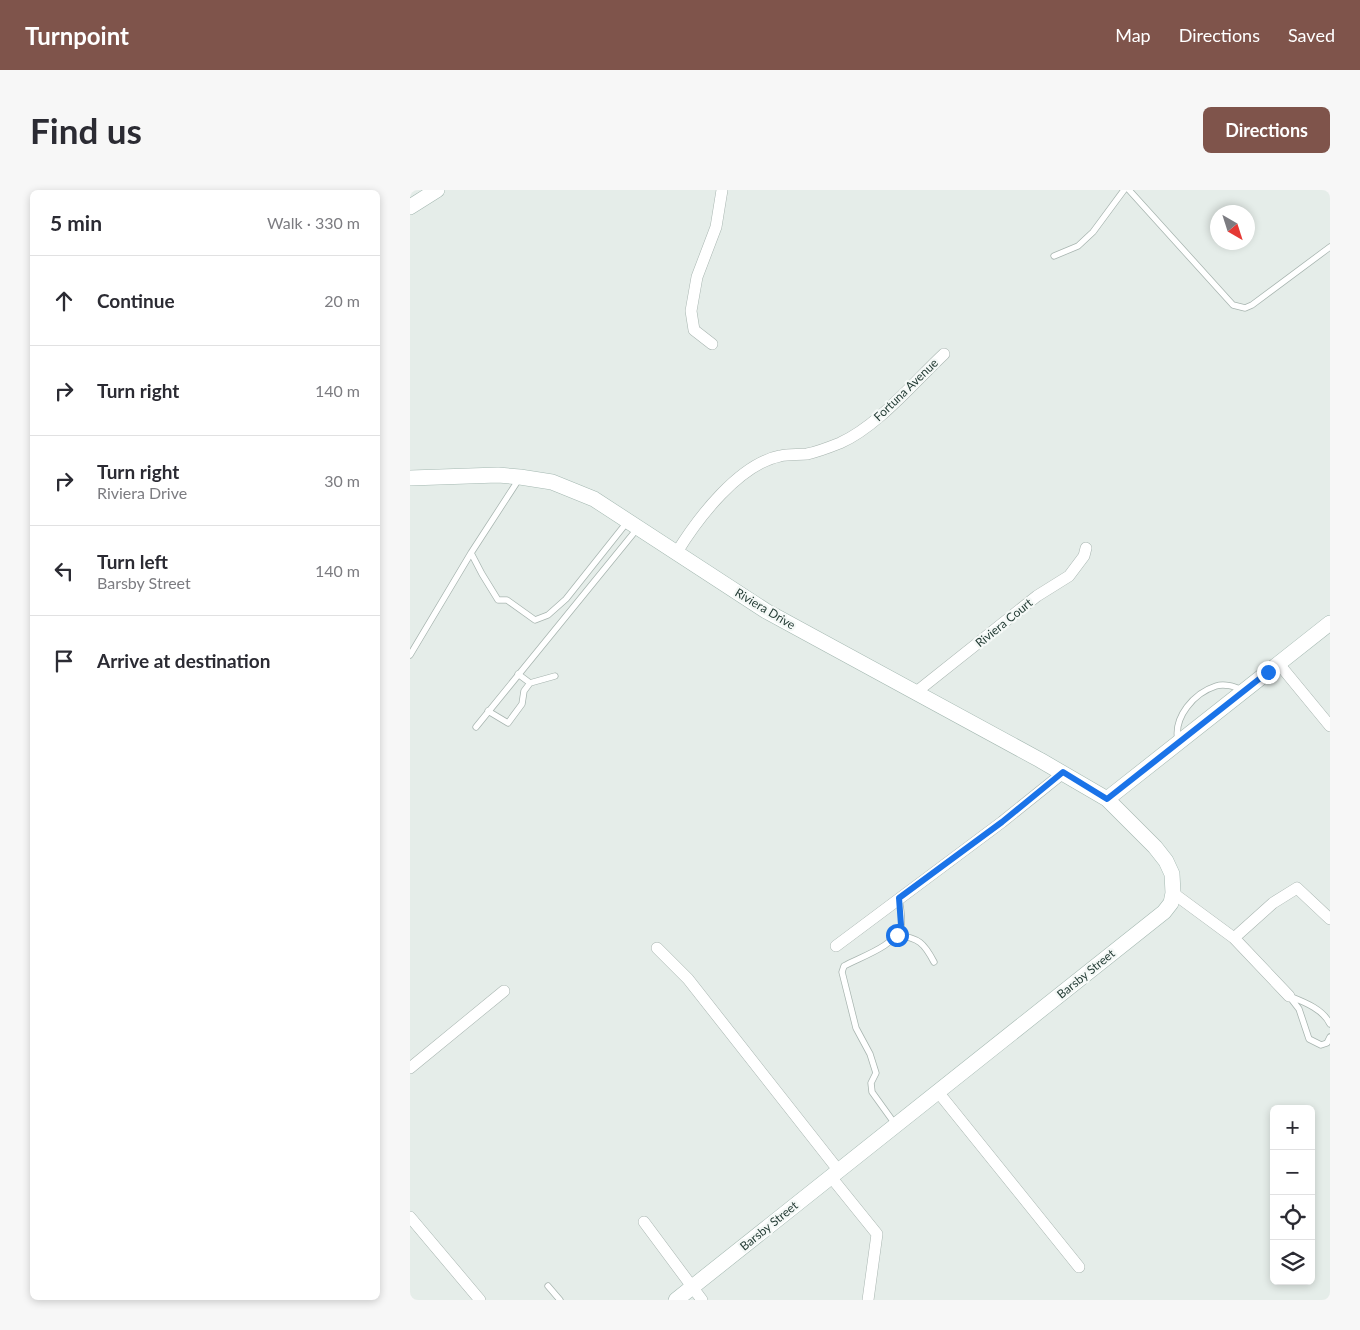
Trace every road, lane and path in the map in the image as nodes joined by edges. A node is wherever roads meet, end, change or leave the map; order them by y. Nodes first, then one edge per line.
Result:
1 (437, 190) edge
2 (722, 190) edge
3 (1124, 190) edge
4 (1129, 190) edge
5 (410, 207) edge
6 (1330, 247) edge
7 (1054, 256) dead end
8 (712, 344) dead end
9 (944, 354) dead end
10 (520, 477) junction
11 (410, 478) edge
12 (633, 524) junction
13 (1086, 548) dead end
14 (676, 552) junction
15 (471, 553) junction
16 (1330, 623) edge
17 (410, 655) edge
18 (1279, 664) junction
19 (518, 674) junction
20 (555, 676) dead end
21 (530, 682) junction
22 (1245, 690) junction
23 (915, 693) junction
24 (488, 711) junction
25 (1330, 726) edge
26 (476, 727) dead end
27 (1178, 743) junction
28 (1063, 772) junction
29 (1107, 799) junction
30 (1173, 892) junction
31 (899, 898) junction
32 (1330, 919) edge
33 (897, 935) junction
34 (1234, 938) junction
35 (836, 946) dead end
36 (657, 948) dead end
37 (934, 962) dead end
38 (504, 991) dead end
39 (1289, 996) junction
40 (1330, 1024) edge
41 (1330, 1037) edge
42 (410, 1068) edge
43 (938, 1092) junction
44 (896, 1125) junction
45 (835, 1174) junction
46 (410, 1217) edge
47 (644, 1222) dead end
48 (1079, 1267) dead end
49 (548, 1286) dead end
50 (692, 1288) junction
51 (480, 1300) edge
52 (560, 1300) edge
53 (676, 1300) edge
54 (702, 1300) edge
55 (868, 1300) edge

1 - 5 street
2 - 8 street
3 - 7 lane
4 - 6 lane
9 - 14 street, Fortuna Avenue
10 - 11 street, Riviera Drive
10 - 12 street, Riviera Drive
10 - 15 lane
12 - 14 street, Riviera Drive
12 - 15 lane
12 - 19 lane
13 - 23 street, Riviera Court
14 - 23 street, Riviera Drive
15 - 17 lane
16 - 18 street
18 - 22 street
18 - 25 street
19 - 21 lane
19 - 24 lane
20 - 21 lane
21 - 24 lane
22 - 27 street
22 - 27 lane
23 - 28 street, Riviera Drive
24 - 26 lane
27 - 29 street
28 - 29 street, Riviera Drive
28 - 31 street
29 - 30 street
30 - 34 street
30 - 43 street, Barsby Street
31 - 33 lane
31 - 35 street
32 - 34 street
33 - 37 lane
33 - 44 lane
34 - 39 street
36 - 45 street
38 - 42 street
39 - 40 lane
39 - 41 lane
43 - 44 street, Barsby Street
43 - 48 street
44 - 45 street, Barsby Street
45 - 50 street, Barsby Street
45 - 55 street
46 - 51 street
47 - 50 street
49 - 52 lane
50 - 53 street, Barsby Street
50 - 54 street

